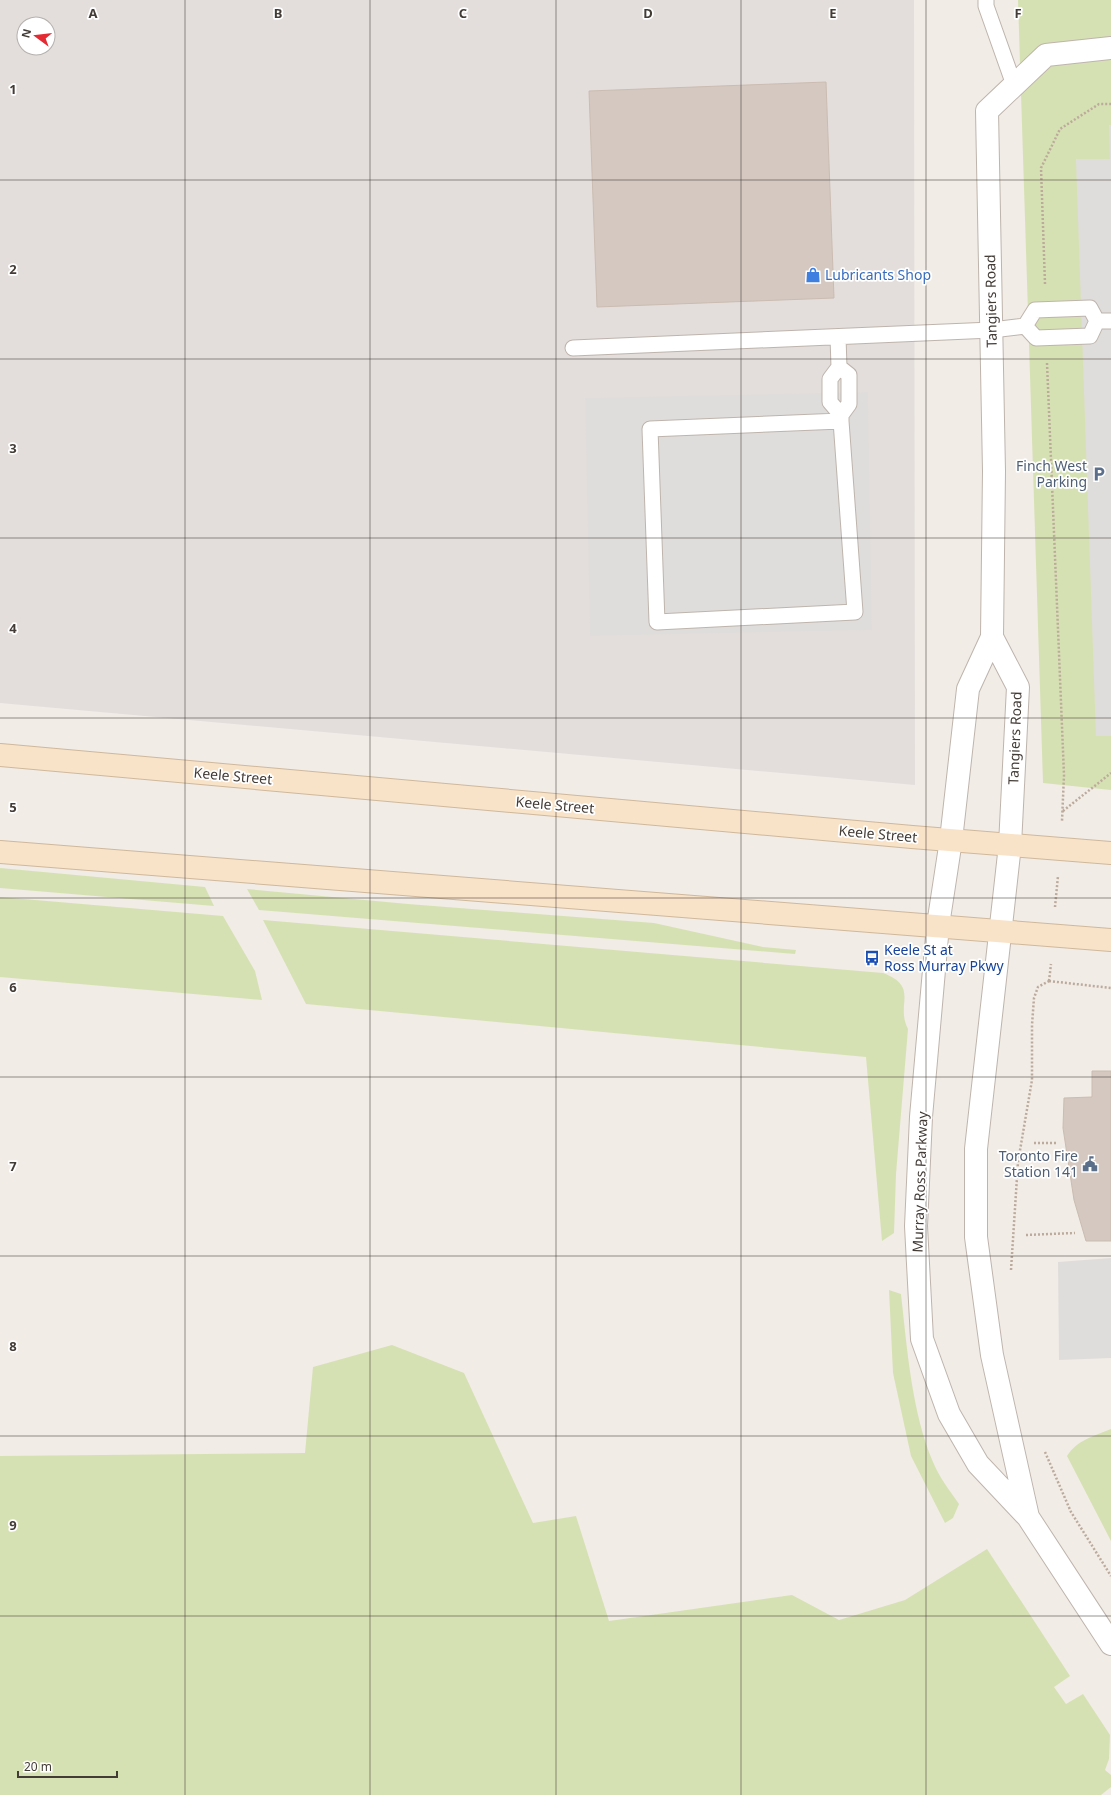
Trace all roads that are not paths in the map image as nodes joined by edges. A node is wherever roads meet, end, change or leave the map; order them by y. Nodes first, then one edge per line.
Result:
1 (986, 0) edge
2 (1111, 48) edge
3 (1014, 85) junction
4 (1104, 321) edge
5 (1025, 326) junction
6 (992, 330) junction
7 (838, 337) junction
8 (573, 348) dead end
9 (841, 418) junction
10 (992, 637) junction
11 (0, 755) edge
12 (951, 840) junction
13 (1010, 845) junction
14 (0, 852) edge
15 (1111, 853) edge
16 (938, 926) junction
17 (1000, 930) junction
18 (1111, 940) edge
19 (1028, 1517) junction
20 (1111, 1644) edge

1 - 3 lane
2 - 3 street, Tangiers Road
3 - 6 street, Tangiers Road
4 - 5 lane
4 - 5 lane
5 - 6 lane
6 - 7 lane
6 - 10 street, Tangiers Road
7 - 8 lane
7 - 9 lane
9 - 9 lane
10 - 12 street, Tangiers Road
10 - 13 street, Tangiers Road
11 - 12 main road, Keele Street
12 - 13 main road, Keele Street
12 - 16 street, Murray Ross Parkway
13 - 15 main road, Keele Street
13 - 17 street, Murray Ross Parkway
14 - 16 main road
16 - 17 main road
16 - 19 street, Murray Ross Parkway
17 - 18 main road
17 - 19 street, Murray Ross Parkway
19 - 20 street, Murray Ross Parkway

